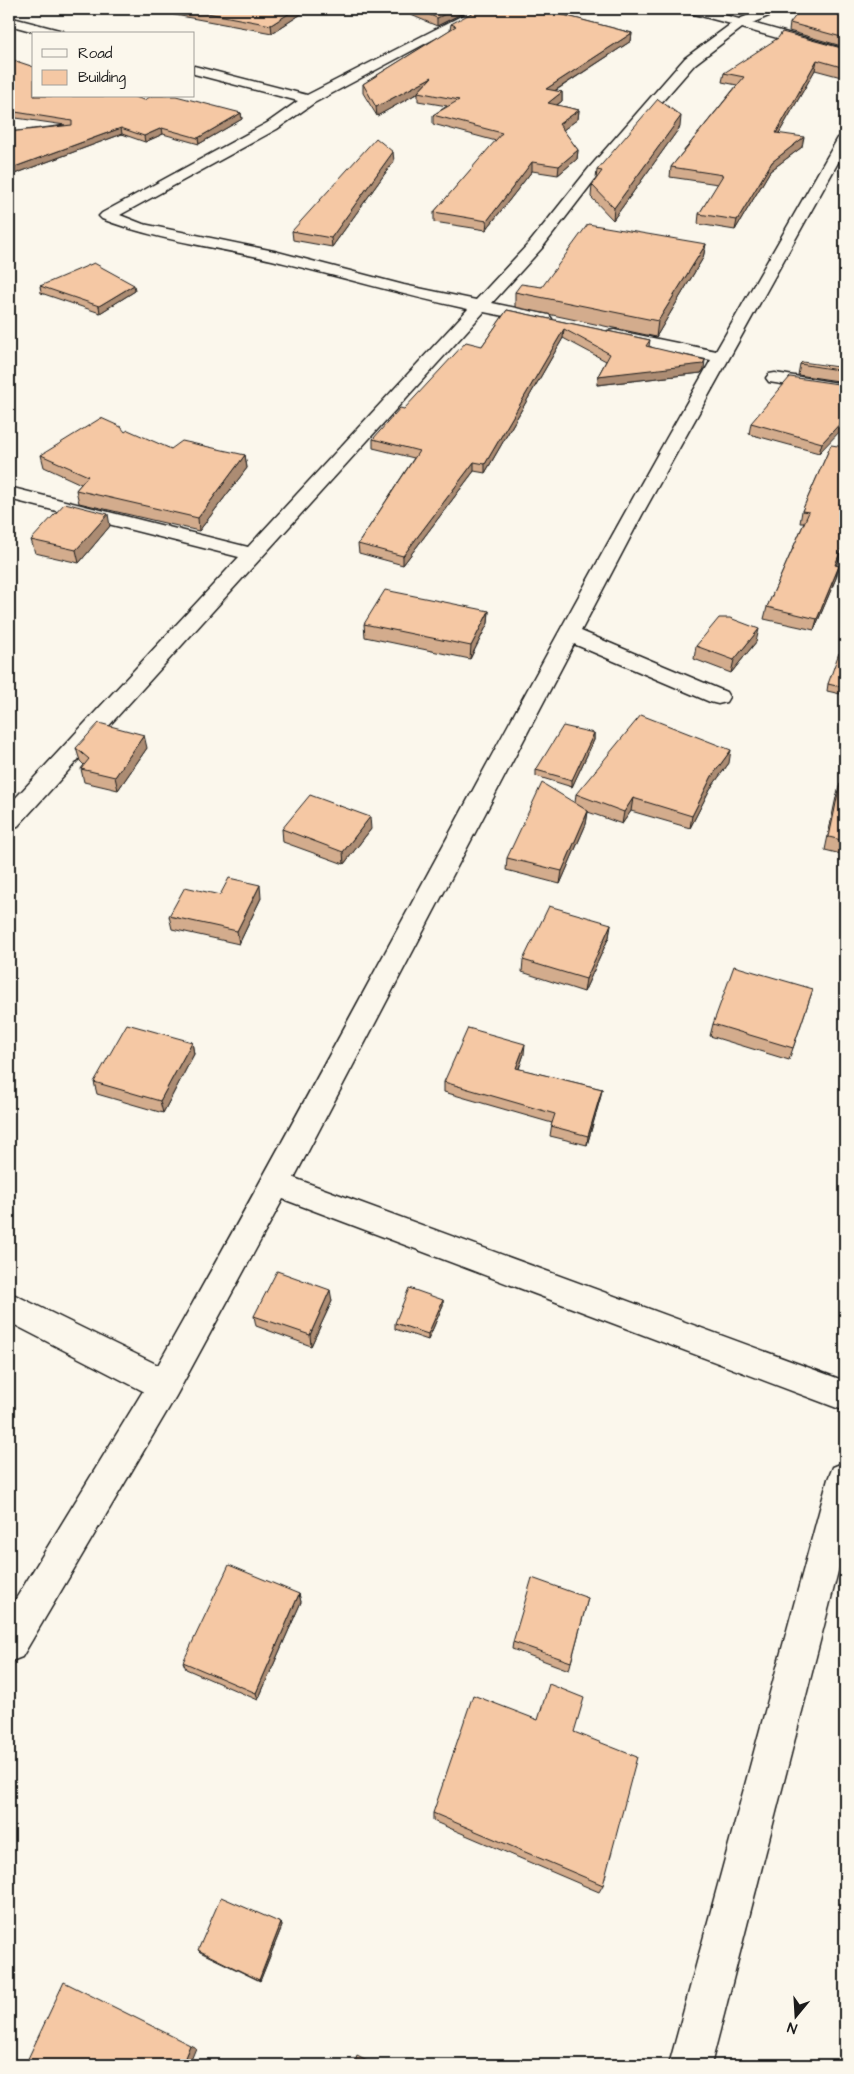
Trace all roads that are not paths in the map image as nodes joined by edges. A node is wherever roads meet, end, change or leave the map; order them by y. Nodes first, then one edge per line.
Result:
1 (484, 9) edge
2 (690, 9) edge
3 (774, 9) edge
4 (9, 21) edge
5 (742, 22) junction
6 (50, 32) edge
7 (845, 54) edge
8 (195, 70) edge
9 (309, 100) junction
10 (845, 138) edge
11 (478, 305) junction
12 (556, 322) edge
13 (594, 330) edge
14 (720, 358) junction
15 (774, 378) dead end
16 (845, 389) edge
17 (9, 493) edge
18 (253, 554) junction
19 (569, 634) junction
20 (718, 697) dead end
21 (9, 820) edge
22 (276, 1184) junction
23 (9, 1306) edge
24 (164, 1385) junction
25 (845, 1396) edge
26 (845, 1479) edge
27 (9, 1644) edge
28 (690, 2065) edge

1 - 9 street
2 - 5 street
3 - 5 street
4 - 6 street
5 - 7 street
5 - 11 street
8 - 9 street
9 - 11 street
10 - 14 street
11 - 12 street
11 - 18 street
13 - 14 street
14 - 19 street
15 - 16 street
17 - 18 street
18 - 21 street
19 - 20 street
19 - 22 street
22 - 24 street
22 - 25 street
23 - 24 street
24 - 27 street
26 - 28 street

